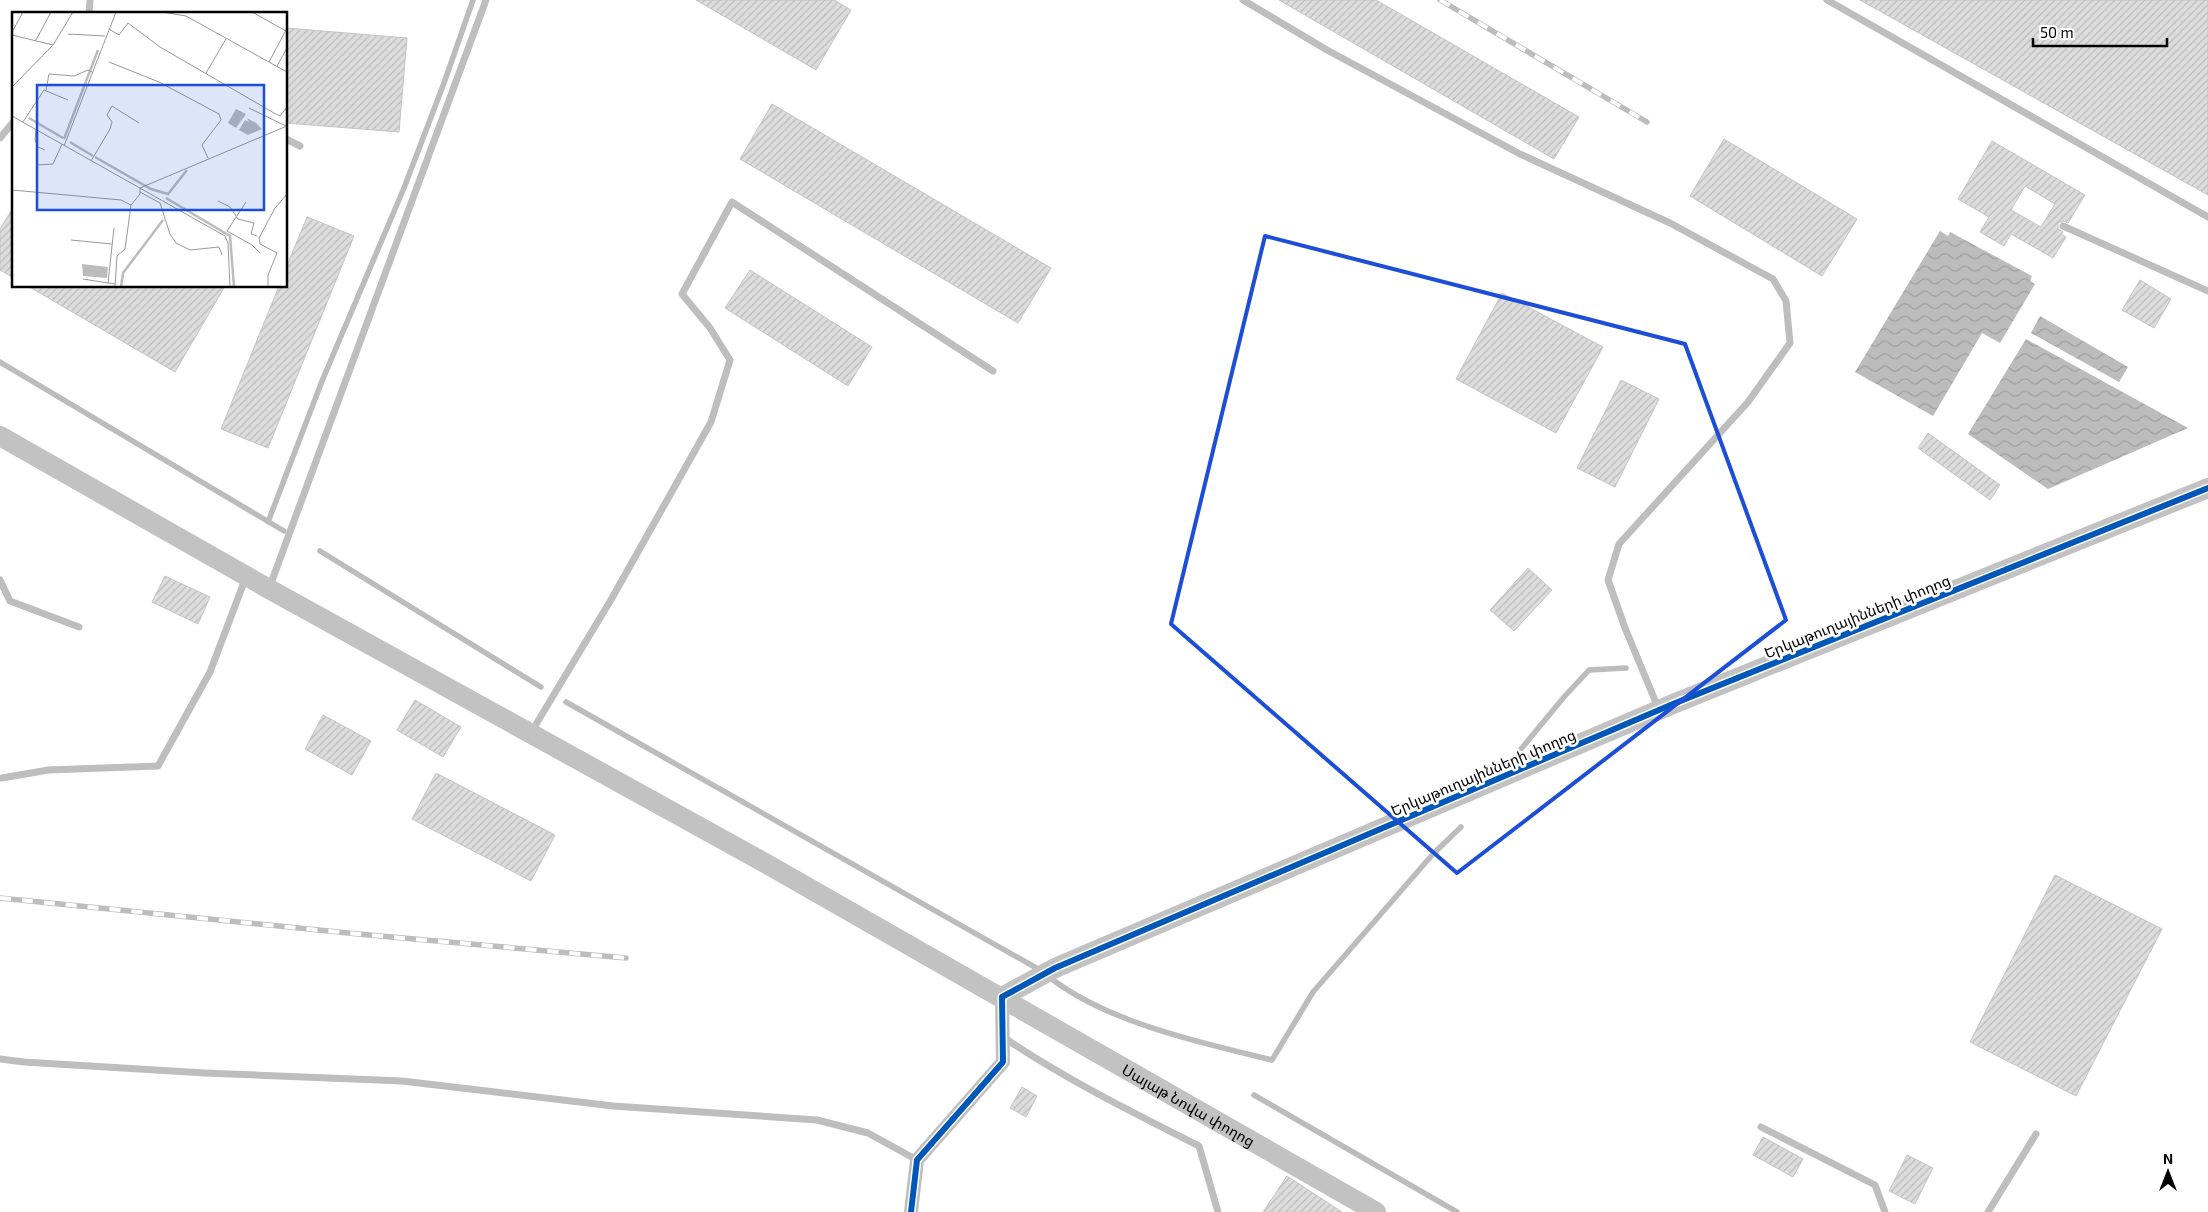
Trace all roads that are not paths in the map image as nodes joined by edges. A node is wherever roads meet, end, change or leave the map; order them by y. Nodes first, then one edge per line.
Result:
1 (486, 0) edge
2 (1243, 0) edge
3 (1827, 0) edge
4 (12, 123) edge
5 (0, 138) edge
6 (288, 140) edge
7 (300, 146) dead end
8 (2208, 217) edge
9 (2062, 226) dead end
10 (2208, 291) edge
11 (993, 371) dead end
12 (0, 436) edge
13 (2208, 488) edge
14 (246, 576) junction
15 (0, 580) edge
16 (269, 589) junction
17 (79, 627) dead end
18 (1659, 710) junction
19 (530, 734) junction
20 (2, 778) dead end
21 (1002, 998) junction
22 (1003, 1037) junction
23 (0, 1059) edge
24 (1761, 1127) dead end
25 (2036, 1134) dead end
26 (917, 1160) junction
27 (911, 1212) edge
28 (1218, 1212) edge
29 (1376, 1212) edge
30 (1885, 1212) edge
31 (1988, 1212) edge

1 - 16 lane
2 - 18 lane
3 - 8 lane
4 - 5 lane
6 - 7 lane
9 - 10 lane
11 - 19 lane
12 - 14 main road, Սայաթ Նովա փողոց
13 - 18 main road, Երկաթուղայինների փողոց
14 - 16 main road, Սայաթ Նովա փողոց
14 - 20 lane
15 - 17 lane
16 - 19 main road, Սայաթ Նովա փողոց
18 - 21 main road, Երկաթուղայինների փողոց
19 - 21 main road, Սայաթ Նովա փողոց
21 - 22 street
21 - 29 main road, Սայաթ Նովա փողոց
22 - 26 street
22 - 28 lane
23 - 26 lane
24 - 30 lane
25 - 31 lane
26 - 27 street

